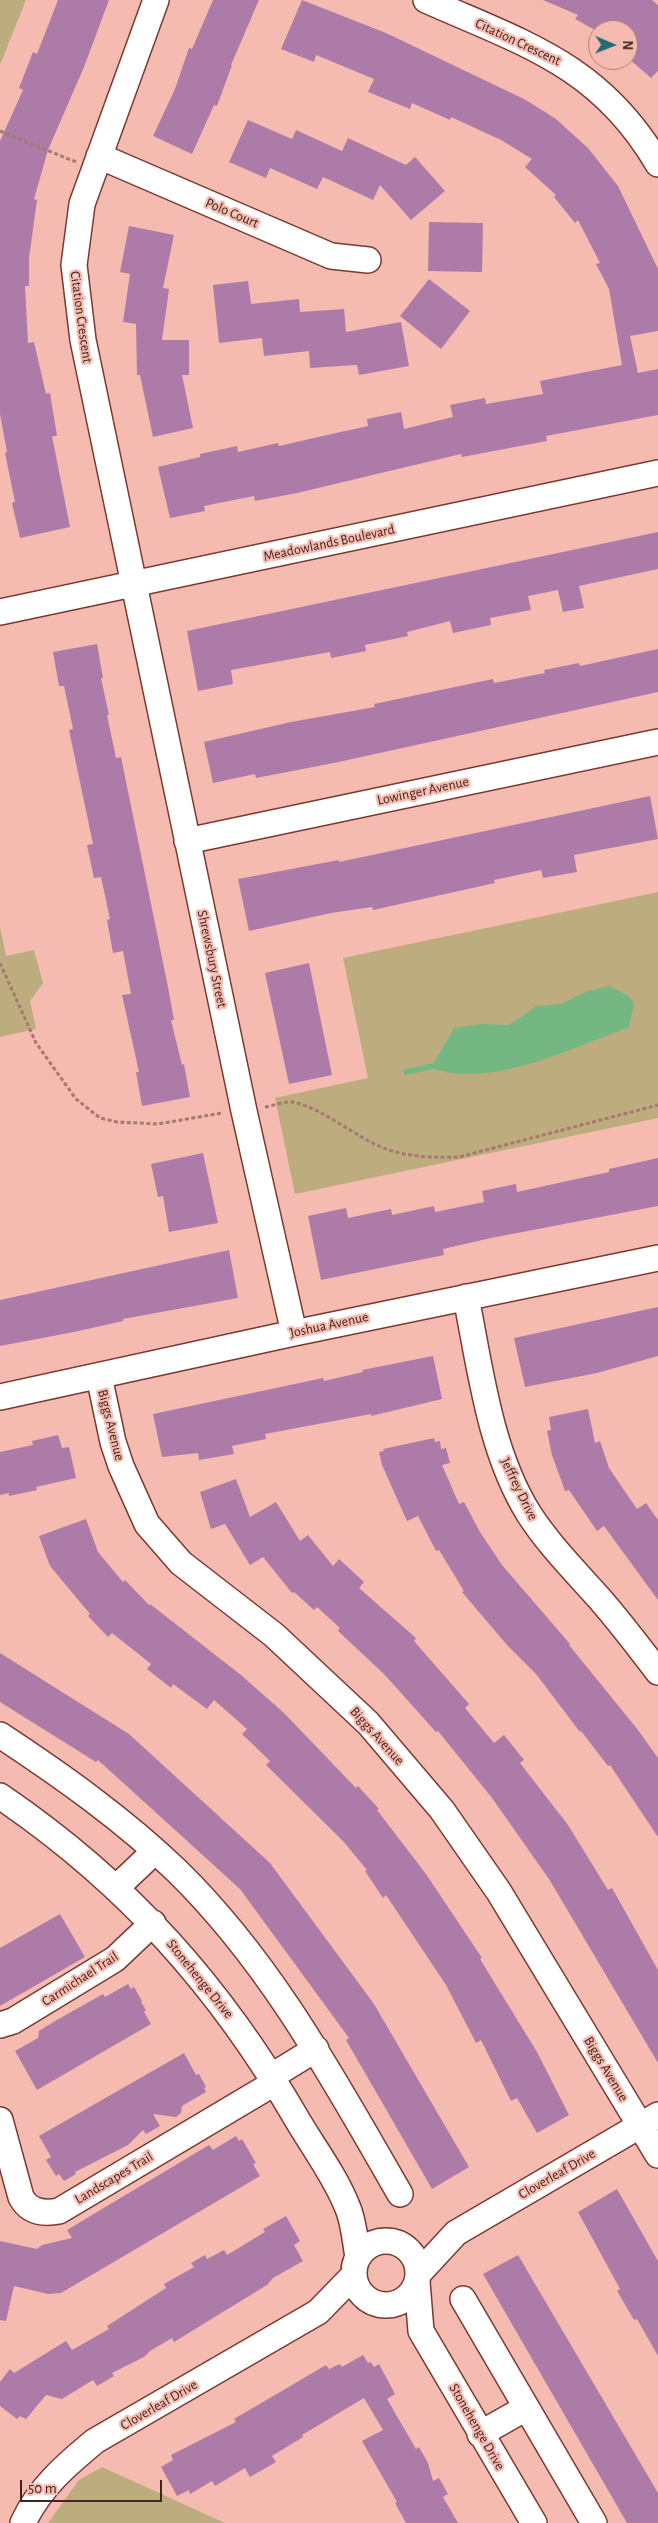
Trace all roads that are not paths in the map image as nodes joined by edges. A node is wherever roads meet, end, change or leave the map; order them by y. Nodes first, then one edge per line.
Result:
1 (156, 0) edge
2 (426, 0) edge
3 (99, 156) junction
4 (658, 164) edge
5 (368, 260) dead end
6 (658, 473) edge
7 (134, 584) junction
8 (0, 612) edge
9 (658, 742) edge
10 (187, 841) junction
11 (658, 1258) edge
12 (466, 1297) junction
13 (294, 1333) junction
14 (99, 1376) junction
15 (0, 1397) edge
16 (658, 1672) edge
17 (0, 1735) edge
18 (0, 1796) edge
19 (155, 1851) junction
20 (117, 1887) junction
21 (153, 1923) junction
22 (0, 2024) edge
23 (316, 2049) junction
24 (274, 2079) junction
25 (0, 2120) edge
26 (649, 2120) edge
27 (658, 2155) edge
28 (400, 2194) dead end
29 (348, 2206) junction
30 (456, 2233) junction
31 (392, 2242) junction
32 (356, 2266) junction
33 (418, 2277) junction
34 (463, 2299) dead end
35 (378, 2303) junction
36 (318, 2312) junction
37 (421, 2331) junction
38 (526, 2408) junction
39 (480, 2434) junction
40 (23, 2523) edge
41 (534, 2523) edge
42 (594, 2523) edge

1 - 3 street, Citation Crescent
2 - 4 street, Citation Crescent
3 - 5 street, Polo Court
3 - 7 street, Citation Crescent
6 - 7 street, Meadowlands Boulevard
7 - 8 street, Meadowlands Boulevard
7 - 10 street, Shrewsbury Street
9 - 10 street, Lowinger Avenue
10 - 13 street, Shrewsbury Street
11 - 12 street, Joshua Avenue
12 - 13 street, Joshua Avenue
12 - 16 street, Jeffrey Drive
13 - 14 street, Joshua Avenue
14 - 15 street, Joshua Avenue
14 - 26 street, Biggs Avenue
17 - 19 street
18 - 20 street, Stonehenge Drive
19 - 20 street
19 - 23 street
20 - 21 street, Stonehenge Drive
21 - 22 street, Carmichael Trail
21 - 24 street, Stonehenge Drive
23 - 24 street
23 - 28 street
24 - 25 street, Landscapes Trail
24 - 29 street, Stonehenge Drive
26 - 27 street, Biggs Avenue
26 - 30 street, Cloverleaf Drive
29 - 31 street, Stonehenge Drive
29 - 32 street, Stonehenge Drive
30 - 31 street, Cloverleaf Drive
30 - 33 street, Cloverleaf Drive
31 - 32 street
31 - 33 street
32 - 35 street
32 - 36 street, Cloverleaf Drive
33 - 35 street
33 - 37 street, Stonehenge Drive
34 - 38 street
35 - 36 street, Cloverleaf Drive
35 - 37 street, Stonehenge Drive
36 - 40 street, Cloverleaf Drive
37 - 39 street, Stonehenge Drive
38 - 39 street
38 - 42 street
39 - 41 street, Stonehenge Drive

